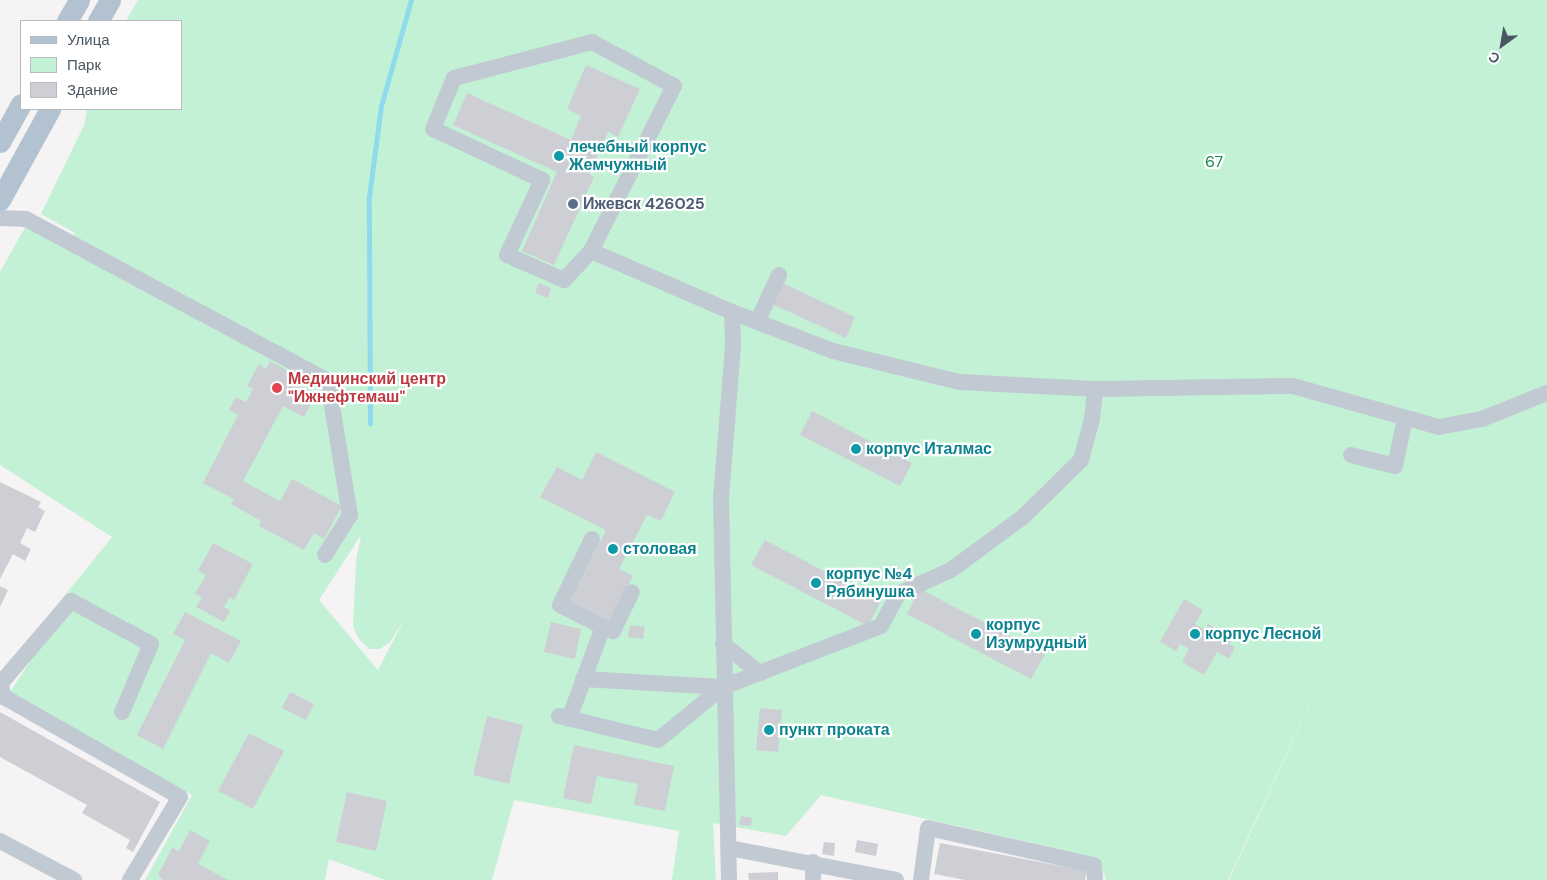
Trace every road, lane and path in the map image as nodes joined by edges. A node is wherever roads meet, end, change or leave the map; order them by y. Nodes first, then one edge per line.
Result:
1 (79, 0) edge
2 (110, 0) edge
3 (68, 20) edge
4 (99, 20) edge
5 (20, 106) edge
6 (49, 110) edge
7 (0, 142) edge
8 (0, 200) edge
9 (0, 218) edge
10 (591, 251) junction
11 (779, 275) dead end
12 (732, 312) junction
13 (757, 322) junction
14 (1095, 390) junction
15 (1547, 393) edge
16 (1412, 421) junction
17 (1351, 455) dead end
18 (592, 540) dead end
19 (325, 555) dead end
20 (632, 592) dead end
21 (603, 626) junction
22 (722, 644) junction
23 (760, 673) junction
24 (584, 679) junction
25 (1, 682) edge
26 (723, 687) junction
27 (122, 712) dead end
28 (0, 841) edge
29 (729, 848) junction
30 (813, 862) junction
31 (887, 879) edge
32 (74, 880) edge
33 (130, 880) edge
34 (729, 880) edge
35 (813, 880) edge
36 (921, 880) edge
37 (1095, 880) edge

1 - 3 main road
2 - 4 main road
5 - 7 main road
6 - 8 main road
9 - 19 street
10 - 10 street
10 - 12 street
11 - 13 street
12 - 13 street
12 - 22 street
13 - 14 street
14 - 16 street
14 - 23 street
15 - 16 street
16 - 17 street
18 - 21 street
20 - 21 street
21 - 24 street
22 - 23 street
22 - 26 street
23 - 26 street
24 - 26 street
24 - 26 street
25 - 27 street
25 - 33 street
26 - 29 street
28 - 32 street
29 - 30 street
29 - 34 street
30 - 31 street
30 - 35 street
36 - 37 street

